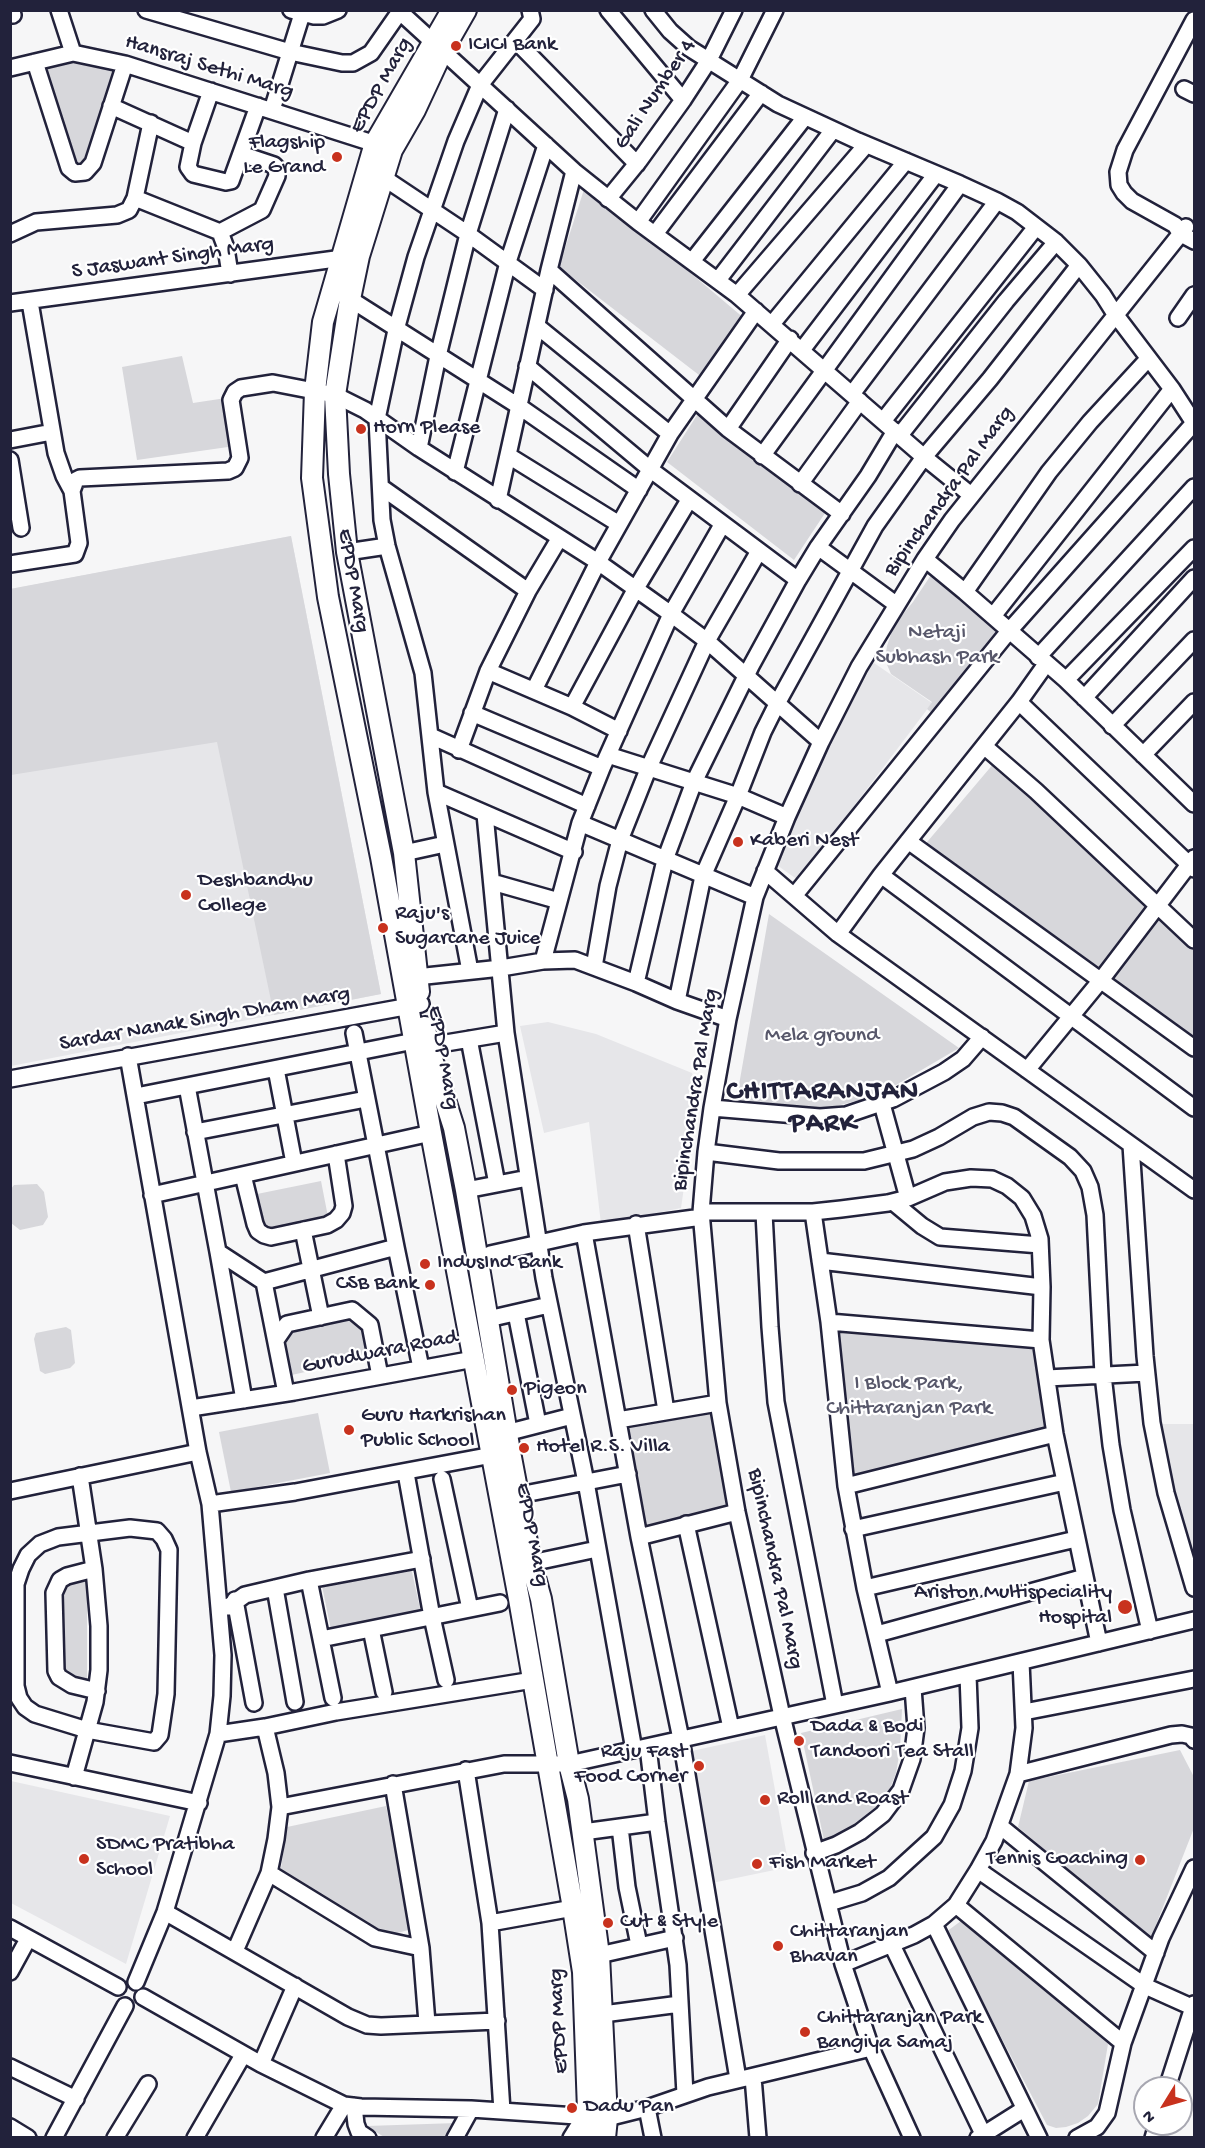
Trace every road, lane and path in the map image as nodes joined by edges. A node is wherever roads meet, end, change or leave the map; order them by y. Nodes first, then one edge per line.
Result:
1 (59, 10) edge
2 (146, 10) edge
3 (339, 10) edge
4 (452, 10) edge
5 (466, 10) edge
6 (530, 10) edge
7 (608, 10) edge
8 (653, 10) edge
9 (734, 10) edge
10 (775, 10) edge
11 (400, 11) edge
12 (297, 12) edge
13 (1194, 20) edge
14 (516, 41) junction
15 (438, 48) junction
16 (290, 52) junction
17 (73, 53) junction
18 (709, 60) junction
19 (35, 62) junction
20 (125, 64) junction
21 (10, 68) edge
22 (740, 80) junction
23 (480, 85) junction
24 (211, 91) junction
25 (761, 93) junction
26 (683, 100) junction
27 (111, 106) junction
28 (265, 108) junction
29 (507, 109) junction
30 (805, 117) junction
31 (151, 123) junction
32 (833, 130) junction
33 (193, 143) junction
34 (546, 145) junction
35 (866, 145) junction
36 (383, 146) junction
37 (241, 158) junction
38 (906, 161) junction
39 (637, 164) junction
40 (574, 171) junction
41 (936, 174) junction
42 (384, 178) junction
43 (960, 183) junction
44 (135, 198) junction
45 (608, 199) junction
46 (997, 201) junction
47 (431, 210) junction
48 (638, 222) junction
49 (1036, 227) junction
50 (1186, 231) edge
51 (220, 232) junction
52 (10, 234) edge
53 (468, 234) junction
54 (655, 234) junction
55 (1056, 242) junction
56 (343, 258) junction
57 (693, 260) junction
58 (508, 262) junction
59 (1079, 265) junction
60 (549, 270) junction
61 (230, 274) junction
62 (718, 280) junction
63 (545, 290) junction
64 (737, 295) junction
65 (1194, 295) edge
66 (350, 299) junction
67 (30, 302) junction
68 (10, 303) edge
69 (756, 311) junction
70 (1115, 314) junction
71 (1178, 318) dead end
72 (772, 324) junction
73 (537, 326) junction
74 (396, 330) junction
75 (789, 339) junction
76 (802, 350) junction
77 (438, 356) junction
78 (1148, 359) junction
79 (528, 366) junction
80 (824, 369) junction
81 (477, 380) junction
82 (1172, 389) junction
83 (315, 391) junction
84 (335, 395) junction
85 (856, 397) junction
86 (694, 399) junction
87 (520, 407) junction
88 (377, 419) junction
89 (883, 421) junction
90 (1194, 423) edge
91 (728, 429) junction
92 (52, 432) junction
93 (897, 433) junction
94 (670, 434) junction
95 (10, 440) edge
96 (418, 448) junction
97 (509, 456) junction
98 (762, 456) junction
99 (924, 458) junction
100 (10, 460) edge
101 (651, 470) junction
102 (455, 472) junction
103 (800, 484) junction
104 (381, 487) junction
105 (1194, 487) edge
106 (639, 490) junction
107 (72, 491) junction
108 (971, 495) junction
109 (498, 500) junction
110 (689, 500) junction
111 (842, 514) junction
112 (619, 524) junction
113 (722, 525) junction
114 (21, 528) dead end
115 (559, 539) junction
116 (387, 546) junction
117 (818, 547) junction
118 (1194, 548) edge
119 (759, 551) junction
120 (347, 552) junction
121 (925, 559) junction
122 (598, 562) junction
123 (10, 564) edge
124 (851, 571) junction
125 (1194, 578) edge
126 (798, 580) junction
127 (635, 590) junction
128 (528, 591) junction
129 (965, 592) junction
130 (897, 605) junction
131 (671, 614) junction
132 (993, 616) junction
133 (1009, 631) junction
134 (1194, 640) edge
135 (707, 641) junction
136 (1042, 660) junction
137 (488, 671) junction
138 (747, 675) junction
139 (1066, 680) junction
140 (534, 690) junction
141 (1084, 698) junction
142 (778, 702) junction
143 (1019, 702) junction
144 (1194, 702) edge
145 (572, 707) junction
146 (472, 713) junction
147 (1112, 726) junction
148 (619, 731) junction
149 (430, 736) junction
150 (821, 742) junction
151 (984, 746) junction
152 (459, 750) junction
153 (1143, 755) junction
154 (605, 761) junction
155 (649, 767) junction
156 (694, 782) junction
157 (436, 792) junction
158 (1192, 795) edge
159 (738, 796) junction
160 (587, 806) junction
161 (485, 814) junction
162 (786, 817) junction
163 (580, 823) junction
164 (620, 840) junction
165 (908, 841) junction
166 (445, 844) junction
167 (574, 852) junction
168 (404, 853) junction
169 (665, 860) junction
170 (1193, 864) edge
171 (765, 871) junction
172 (881, 875) junction
173 (703, 876) junction
174 (492, 882) junction
175 (794, 896) junction
176 (755, 897) junction
177 (559, 901) junction
178 (1158, 904) junction
179 (838, 934) junction
180 (1194, 940) edge
181 (543, 961) junction
182 (594, 967) junction
183 (501, 968) junction
184 (470, 971) junction
185 (410, 978) junction
186 (1101, 980) junction
187 (636, 983) junction
188 (677, 1001) junction
189 (415, 1005) junction
190 (1071, 1016) junction
191 (728, 1019) junction
192 (354, 1033) dead end
193 (506, 1033) junction
194 (982, 1037) junction
195 (469, 1039) junction
196 (421, 1043) junction
197 (1194, 1048) edge
198 (357, 1053) junction
199 (128, 1056) junction
200 (276, 1069) junction
201 (1028, 1070) junction
202 (10, 1079) edge
203 (187, 1086) junction
204 (136, 1096) junction
205 (366, 1099) junction
206 (882, 1104) junction
207 (712, 1108) junction
208 (1194, 1108) edge
209 (285, 1115) junction
210 (195, 1132) junction
211 (431, 1133) junction
212 (1131, 1145) junction
213 (375, 1146) junction
214 (706, 1152) junction
215 (336, 1154) junction
216 (896, 1155) junction
217 (294, 1163) junction
218 (243, 1175) junction
219 (528, 1178) junction
220 (205, 1183) junction
221 (497, 1184) junction
222 (466, 1190) junction
223 (1194, 1190) edge
224 (152, 1195) junction
225 (900, 1200) junction
226 (813, 1212) junction
227 (764, 1213) junction
228 (701, 1214) junction
229 (636, 1224) junction
230 (303, 1230) junction
231 (584, 1233) junction
232 (539, 1244) junction
233 (1040, 1245) junction
234 (396, 1247) junction
235 (218, 1252) junction
236 (490, 1254) dead end
237 (820, 1261) junction
238 (312, 1269) junction
239 (264, 1282) junction
240 (1042, 1287) junction
241 (549, 1305) junction
242 (516, 1313) junction
243 (321, 1317) junction
244 (488, 1319) junction
245 (829, 1322) junction
246 (276, 1340) junction
247 (1041, 1340) junction
248 (474, 1359) junction
249 (421, 1368) junction
250 (1146, 1373) junction
251 (380, 1376) junction
252 (1103, 1376) junction
253 (1047, 1378) junction
254 (290, 1393) junction
255 (244, 1400) junction
256 (718, 1403) junction
257 (191, 1408) junction
258 (666, 1411) junction
259 (572, 1416) junction
260 (618, 1420) junction
261 (538, 1424) junction
262 (1055, 1434) junction
263 (503, 1447) junction
264 (198, 1452) junction
265 (406, 1473) junction
266 (628, 1474) junction
267 (80, 1476) junction
268 (442, 1479) dead end
269 (586, 1482) junction
270 (1065, 1482) junction
271 (846, 1486) junction
272 (10, 1491) edge
273 (519, 1495) junction
274 (210, 1504) junction
275 (737, 1512) junction
276 (686, 1524) junction
277 (853, 1529) junction
278 (89, 1533) junction
279 (639, 1537) junction
280 (1076, 1539) junction
281 (597, 1549) junction
282 (422, 1559) junction
283 (531, 1563) junction
284 (94, 1569) junction
285 (1086, 1577) junction
286 (309, 1580) junction
287 (275, 1588) junction
288 (865, 1588) junction
289 (1194, 1588) edge
290 (235, 1600) junction
291 (500, 1603) dead end
292 (471, 1609) junction
293 (219, 1615) junction
294 (13, 1616) edge
295 (432, 1617) junction
296 (1194, 1620) edge
297 (372, 1629) junction
298 (1150, 1630) junction
299 (877, 1634) junction
300 (321, 1639) junction
301 (1099, 1643) junction
302 (1021, 1662) junction
303 (968, 1675) junction
304 (1194, 1679) edge
305 (446, 1680) dead end
306 (533, 1680) junction
307 (913, 1688) junction
308 (97, 1691) junction
309 (384, 1692) dead end
310 (890, 1693) junction
311 (333, 1698) dead end
312 (296, 1702) dead end
313 (254, 1703) dead end
314 (835, 1705) junction
315 (1024, 1712) junction
316 (782, 1716) junction
317 (265, 1727) junction
318 (731, 1728) junction
319 (87, 1730) junction
320 (218, 1734) junction
321 (681, 1739) junction
322 (1194, 1740) edge
323 (641, 1749) junction
324 (10, 1763) edge
325 (569, 1764) junction
326 (549, 1765) junction
327 (466, 1770) junction
328 (1018, 1774) junction
329 (74, 1777) junction
330 (393, 1784) junction
331 (199, 1803) junction
332 (280, 1808) junction
333 (657, 1822) junction
334 (1000, 1826) junction
335 (620, 1827) junction
336 (583, 1832) junction
337 (814, 1853) junction
338 (1194, 1868) edge
339 (978, 1870) junction
340 (268, 1873) junction
341 (830, 1903) junction
342 (956, 1905) junction
343 (573, 1908) junction
344 (165, 1912) junction
345 (490, 1923) junction
346 (934, 1924) junction
347 (10, 1928) edge
348 (675, 1938) junction
349 (28, 1939) junction
350 (639, 1945) junction
351 (892, 1945) junction
352 (421, 1948) junction
353 (235, 1951) junction
354 (1156, 1953) junction
355 (599, 1955) junction
356 (843, 1964) junction
357 (10, 1972) edge
358 (136, 1982) junction
359 (295, 1986) junction
360 (1145, 1986) junction
361 (118, 1987) junction
362 (143, 1998) junction
363 (680, 2004) junction
364 (125, 2006) junction
365 (1194, 2006) edge
366 (603, 2014) junction
367 (497, 2020) junction
368 (427, 2023) junction
369 (1123, 2043) junction
370 (871, 2048) junction
371 (243, 2055) junction
372 (261, 2064) junction
373 (10, 2067) edge
374 (1171, 2076) edge
375 (746, 2078) junction
376 (148, 2084) dead end
377 (685, 2094) junction
378 (76, 2099) junction
379 (349, 2105) junction
380 (647, 2108) junction
381 (471, 2109) junction
382 (1024, 2109) junction
383 (502, 2111) junction
384 (596, 2122) edge
385 (10, 2127) edge
386 (982, 2136) edge
387 (28, 2138) edge
388 (54, 2138) edge
389 (115, 2138) edge
390 (195, 2138) edge
391 (324, 2138) edge
392 (368, 2138) edge
393 (455, 2138) edge
394 (571, 2138) edge
395 (589, 2138) edge
396 (653, 2138) edge
397 (758, 2138) edge
398 (912, 2138) edge
399 (1039, 2138) edge
400 (1077, 2138) edge

1 - 17 street
2 - 16 street
3 - 12 street
4 - 15 main road, EPDP Marg
5 - 15 main road, EPDP Marg
6 - 14 street
7 - 26 street
8 - 18 street
9 - 18 street, Gali Number 4
10 - 22 street
11 - 15 street
11 - 16 street
12 - 16 street
13 - 50 street
14 - 23 street
14 - 39 street
15 - 23 street
15 - 36 main road, EPDP Marg
16 - 28 street
17 - 19 street, Hansraj Sethi Marg
17 - 20 street, Hansraj Sethi Marg
18 - 22 street
18 - 26 street, Gali Number 4
19 - 21 street, Hansraj Sethi Marg
19 - 27 street
20 - 24 street, Hansraj Sethi Marg
20 - 27 street
22 - 25 street
22 - 48 street
23 - 29 street
23 - 47 street
24 - 28 street, Hansraj Sethi Marg
24 - 33 street
25 - 30 street
25 - 54 street
26 - 39 street, Gali Number 4
27 - 31 street
28 - 36 street, Hansraj Sethi Marg
28 - 37 street
29 - 34 street
29 - 53 street
30 - 32 street
30 - 57 street
31 - 33 street
31 - 44 street
32 - 35 street
32 - 62 street
33 - 37 street
34 - 40 street
34 - 58 street
35 - 38 street
35 - 64 street
36 - 42 main road, EPDP Marg
36 - 56 main road, EPDP Marg
37 - 51 street
38 - 41 street
38 - 72 street
39 - 45 street, Gali Number 4
40 - 45 street
40 - 60 street
41 - 43 street
41 - 76 street
42 - 47 street
42 - 66 main road, EPDP Marg
43 - 46 street
43 - 80 street
44 - 51 street
44 - 52 street
45 - 48 street
46 - 49 street
46 - 85 street
47 - 53 street
47 - 74 street
48 - 54 street
49 - 55 street
49 - 89 street
50 - 70 street, Bipinchandra Pal Marg
51 - 61 street
53 - 58 street
53 - 77 street
54 - 57 street
55 - 59 street
55 - 93 street
56 - 61 street, S Jaswant Singh Marg
56 - 83 main road, EPDP Marg
57 - 62 street
58 - 63 street
58 - 81 street
59 - 70 street
59 - 99 street
60 - 63 street
60 - 86 street
61 - 67 street, S Jaswant Singh Marg
62 - 64 street
63 - 73 street
64 - 69 street
65 - 71 street
66 - 74 street
66 - 84 main road, EPDP Marg
67 - 68 street, S Jaswant Singh Marg
67 - 92 street
69 - 72 street
69 - 86 street
70 - 78 street
70 - 108 street, Bipinchandra Pal Marg
72 - 75 street
73 - 79 street
73 - 94 street
74 - 77 street
74 - 88 street
75 - 76 street
75 - 91 street
76 - 80 street
77 - 81 street
77 - 96 street
78 - 82 street
78 - 129 street
79 - 87 street
79 - 101 street
80 - 85 street
80 - 98 street
81 - 87 street
81 - 102 street
82 - 90 street
82 - 132 street
83 - 84 street
83 - 107 street
83 - 185 main road, EPDP Marg
84 - 88 street
84 - 120 main road, EPDP Marg
85 - 89 street
85 - 103 street
86 - 91 street
86 - 94 street
87 - 97 street
87 - 106 street
88 - 96 street
88 - 104 street
89 - 93 street
90 - 133 street
91 - 98 street
92 - 95 street
92 - 107 street
93 - 99 street
93 - 111 street
94 - 101 street
96 - 102 street
97 - 109 street
97 - 112 street
98 - 103 street
99 - 108 street
99 - 124 street
100 - 114 street
101 - 106 street
101 - 110 street
102 - 109 street
103 - 111 street
104 - 116 street
104 - 128 street
105 - 136 street
106 - 112 street
107 - 123 street
108 - 121 street, Bipinchandra Pal Marg
109 - 115 street
110 - 113 street
110 - 127 street
111 - 117 street
112 - 122 street
113 - 119 street
113 - 131 street
115 - 122 street
115 - 128 street
116 - 120 street
116 - 149 street
117 - 124 street
117 - 126 street
118 - 139 street
119 - 126 street
119 - 135 street
120 - 168 main road, EPDP Marg
121 - 129 street
121 - 130 street, Bipinchandra Pal Marg
122 - 127 street
122 - 140 street
124 - 130 street
124 - 142 street
125 - 141 street
126 - 138 street
127 - 131 street
127 - 145 street
128 - 137 street
129 - 132 street
130 - 150 street, Bipinchandra Pal Marg
131 - 135 street
131 - 148 street
132 - 133 street
133 - 136 street
133 - 175 street
134 - 147 street
135 - 138 street
135 - 155 street
136 - 139 street
136 - 143 street
137 - 140 street
137 - 146 street
138 - 142 street
138 - 156 street
139 - 141 street
140 - 145 street
141 - 147 street
142 - 150 street
142 - 159 street
143 - 151 street
143 - 170 street
144 - 153 street
145 - 148 street
146 - 152 street
146 - 154 street
147 - 153 street
148 - 154 street
149 - 152 street
149 - 157 street
150 - 162 street, Bipinchandra Pal Marg
151 - 165 street
151 - 178 street
152 - 160 street
153 - 158 street
154 - 155 street
154 - 160 street
155 - 156 street
155 - 164 street
156 - 159 street
156 - 169 street
157 - 161 street
157 - 166 street
159 - 162 street
159 - 173 street
160 - 163 street
161 - 167 street
161 - 174 street
162 - 171 street, Bipinchandra Pal Marg
163 - 164 street
163 - 167 street
164 - 169 street
164 - 182 street
165 - 172 street
165 - 186 street
166 - 168 street
166 - 184 street
167 - 177 street
168 - 185 main road, EPDP Marg
169 - 173 street
169 - 187 street
170 - 178 street
171 - 175 street
171 - 176 street, Bipinchandra Pal Marg
172 - 179 street
172 - 190 street
173 - 176 street
173 - 188 street
174 - 177 street
174 - 183 street
175 - 179 street
176 - 191 street, Bipinchandra Pal Marg
177 - 181 street
178 - 180 street
178 - 186 street
179 - 194 street
181 - 182 street
181 - 183 street
182 - 187 street
183 - 184 street
183 - 193 street
184 - 185 street
185 - 189 main road, EPDP Marg
186 - 190 street
186 - 197 street
187 - 188 street
188 - 191 street
189 - 196 main road, EPDP Marg
189 - 199 street, Sardar Nanak Singh Dham Marg
190 - 201 street
190 - 208 street
191 - 207 street, Bipinchandra Pal Marg
192 - 198 street
193 - 195 street
193 - 219 street
194 - 201 street
194 - 206 street
195 - 196 street
195 - 221 street
196 - 198 street
196 - 211 main road, EPDP Marg
196 - 222 main road, EPDP Marg
198 - 200 street
198 - 205 street
199 - 202 street, Sardar Nanak Singh Dham Marg
199 - 204 street
200 - 203 street
200 - 209 street
201 - 212 street
203 - 204 street
203 - 210 street
204 - 224 street
205 - 209 street
205 - 213 street
206 - 207 street
206 - 216 street
207 - 214 street, Bipinchandra Pal Marg
209 - 210 street
209 - 217 street
210 - 220 street
211 - 213 street
211 - 248 main road, EPDP Marg
212 - 223 street
212 - 250 street
213 - 215 street
213 - 234 street
214 - 216 street
214 - 228 street, Bipinchandra Pal Marg
215 - 217 street
215 - 230 street
216 - 225 street
216 - 252 street
217 - 218 street
218 - 220 street
218 - 230 street
219 - 221 street
219 - 232 street
220 - 224 street
220 - 235 street
221 - 222 street
222 - 244 main road, EPDP Marg
224 - 257 street
225 - 226 street
225 - 233 street
225 - 233 street
226 - 227 street
226 - 237 street
227 - 228 street
227 - 314 street
228 - 229 street
228 - 256 street, Bipinchandra Pal Marg
229 - 231 street
229 - 258 street
230 - 238 street
231 - 232 street
231 - 260 street
232 - 236 street
232 - 241 street
233 - 240 street
234 - 238 street
234 - 249 street
235 - 239 street
235 - 255 street
237 - 240 street
237 - 245 street
238 - 239 street
238 - 243 street
239 - 246 street
240 - 247 street
241 - 242 street
241 - 259 street
242 - 244 street
242 - 261 street
243 - 246 street
243 - 251 street
244 - 263 main road, EPDP Marg
245 - 247 street
245 - 271 street
246 - 254 street
247 - 253 street
248 - 249 street, Gurudwara Road
248 - 263 main road, EPDP Marg
249 - 251 street, Gurudwara Road
250 - 252 street
250 - 289 street
251 - 254 street, Gurudwara Road
252 - 253 street
252 - 298 street
253 - 262 street
254 - 255 street, Gurudwara Road
255 - 257 street, Gurudwara Road
256 - 258 street
256 - 275 street, Bipinchandra Pal Marg
257 - 264 street
258 - 260 street
259 - 261 street
259 - 269 street
260 - 266 street
261 - 263 street
262 - 270 street
262 - 271 street
263 - 265 street
263 - 273 main road, EPDP Marg
263 - 306 main road, EPDP Marg
264 - 267 street
264 - 274 street
265 - 274 street
265 - 282 street
266 - 269 street
266 - 279 street
267 - 272 street
267 - 278 street
268 - 292 street
269 - 273 street
269 - 281 street
270 - 277 street
270 - 280 street
271 - 277 street
273 - 283 main road, EPDP Marg
274 - 293 street
275 - 276 street
275 - 316 street, Bipinchandra Pal Marg
276 - 279 street
276 - 318 street
277 - 288 street
278 - 284 street
278 - 294 street
278 - 319 street
279 - 321 street
280 - 285 street
280 - 288 street
281 - 283 street
281 - 323 street
282 - 286 street
282 - 295 street
283 - 325 main road, EPDP Marg
284 - 308 street
284 - 308 street
285 - 299 street
285 - 301 street
286 - 287 street
286 - 300 street
287 - 290 street
287 - 312 street
288 - 299 street
290 - 293 street
290 - 313 street
291 - 292 street
292 - 295 street
293 - 320 street
294 - 319 street
295 - 297 street
295 - 305 street
296 - 298 street
297 - 300 street
297 - 309 street
298 - 301 street
299 - 310 street
300 - 311 street
301 - 302 street
302 - 303 street
302 - 315 street
303 - 307 street
303 - 341 street
304 - 315 street
306 - 317 street
306 - 326 main road, EPDP Marg
307 - 310 street
307 - 337 street
308 - 319 street
310 - 314 street
314 - 316 street
315 - 328 street
316 - 318 street
316 - 337 street, Bipinchandra Pal Marg
317 - 320 street
317 - 332 street
318 - 321 street
319 - 329 street
320 - 331 street
321 - 323 street
321 - 375 street
322 - 328 street
323 - 325 street
323 - 333 street
324 - 329 street
325 - 326 street
325 - 336 main road, EPDP Marg
326 - 327 street
326 - 343 main road, EPDP Marg
327 - 330 street
327 - 345 street
328 - 334 street
329 - 331 street
330 - 332 street
330 - 352 street
331 - 344 street
332 - 340 street
333 - 335 street
333 - 348 street
334 - 339 street
334 - 354 street
335 - 336 street
335 - 350 street
336 - 355 main road, EPDP Marg
337 - 341 street, Bipinchandra Pal Marg
338 - 354 street
339 - 342 street
339 - 360 street
340 - 352 street
340 - 353 street
341 - 356 street, Bipinchandra Pal Marg
342 - 346 street
342 - 369 street
343 - 345 street
343 - 384 main road, EPDP Marg
344 - 353 street
344 - 358 street
345 - 367 street
346 - 351 street
346 - 382 street
347 - 349 street
348 - 350 street
348 - 363 street
349 - 357 street
349 - 361 street
350 - 355 street
351 - 356 street
351 - 386 street
352 - 368 street
353 - 359 street
354 - 360 street
355 - 366 main road, EPDP Marg
356 - 370 street, Bipinchandra Pal Marg
358 - 361 street
358 - 362 street
359 - 368 street
359 - 372 street
360 - 365 street
360 - 369 street
361 - 364 street
362 - 364 street
362 - 371 street
363 - 366 street
363 - 377 street
364 - 378 street
365 - 374 street
366 - 384 main road, EPDP Marg
367 - 368 street
367 - 383 street
369 - 400 street
370 - 375 street
370 - 398 street, Bipinchandra Pal Marg
371 - 372 street
371 - 390 street
372 - 379 street
373 - 378 street
375 - 377 street
375 - 397 street
376 - 389 street
377 - 380 street
378 - 388 street
379 - 381 street
379 - 391 street
379 - 392 street
380 - 384 street
380 - 396 street
381 - 383 street
381 - 393 street
382 - 386 street
382 - 399 street
383 - 384 street
384 - 394 street
384 - 395 main road, EPDP Marg
385 - 387 street

